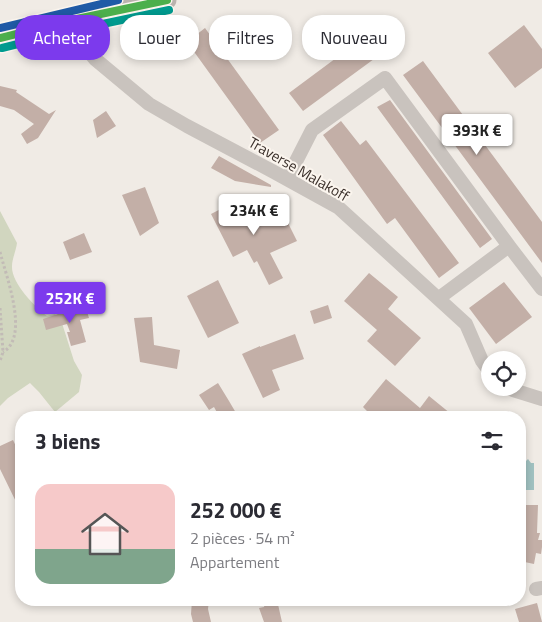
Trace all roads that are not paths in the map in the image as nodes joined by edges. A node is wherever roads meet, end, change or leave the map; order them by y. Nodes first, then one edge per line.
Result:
1 (167, 0) edge
2 (96, 15) edge
3 (15, 34) edge
4 (0, 38) edge
5 (96, 60) edge
6 (287, 179) junction
7 (509, 246) junction
8 (542, 289) edge
9 (439, 298) junction
10 (481, 359) edge
11 (526, 394) edge
12 (542, 399) edge

1 - 2 main road
3 - 4 main road
5 - 6 street, Traverse Malakoff
6 - 7 street
6 - 9 street, Traverse Malakoff
7 - 8 street
7 - 9 street
9 - 10 street, Traverse Malakoff
11 - 12 street

